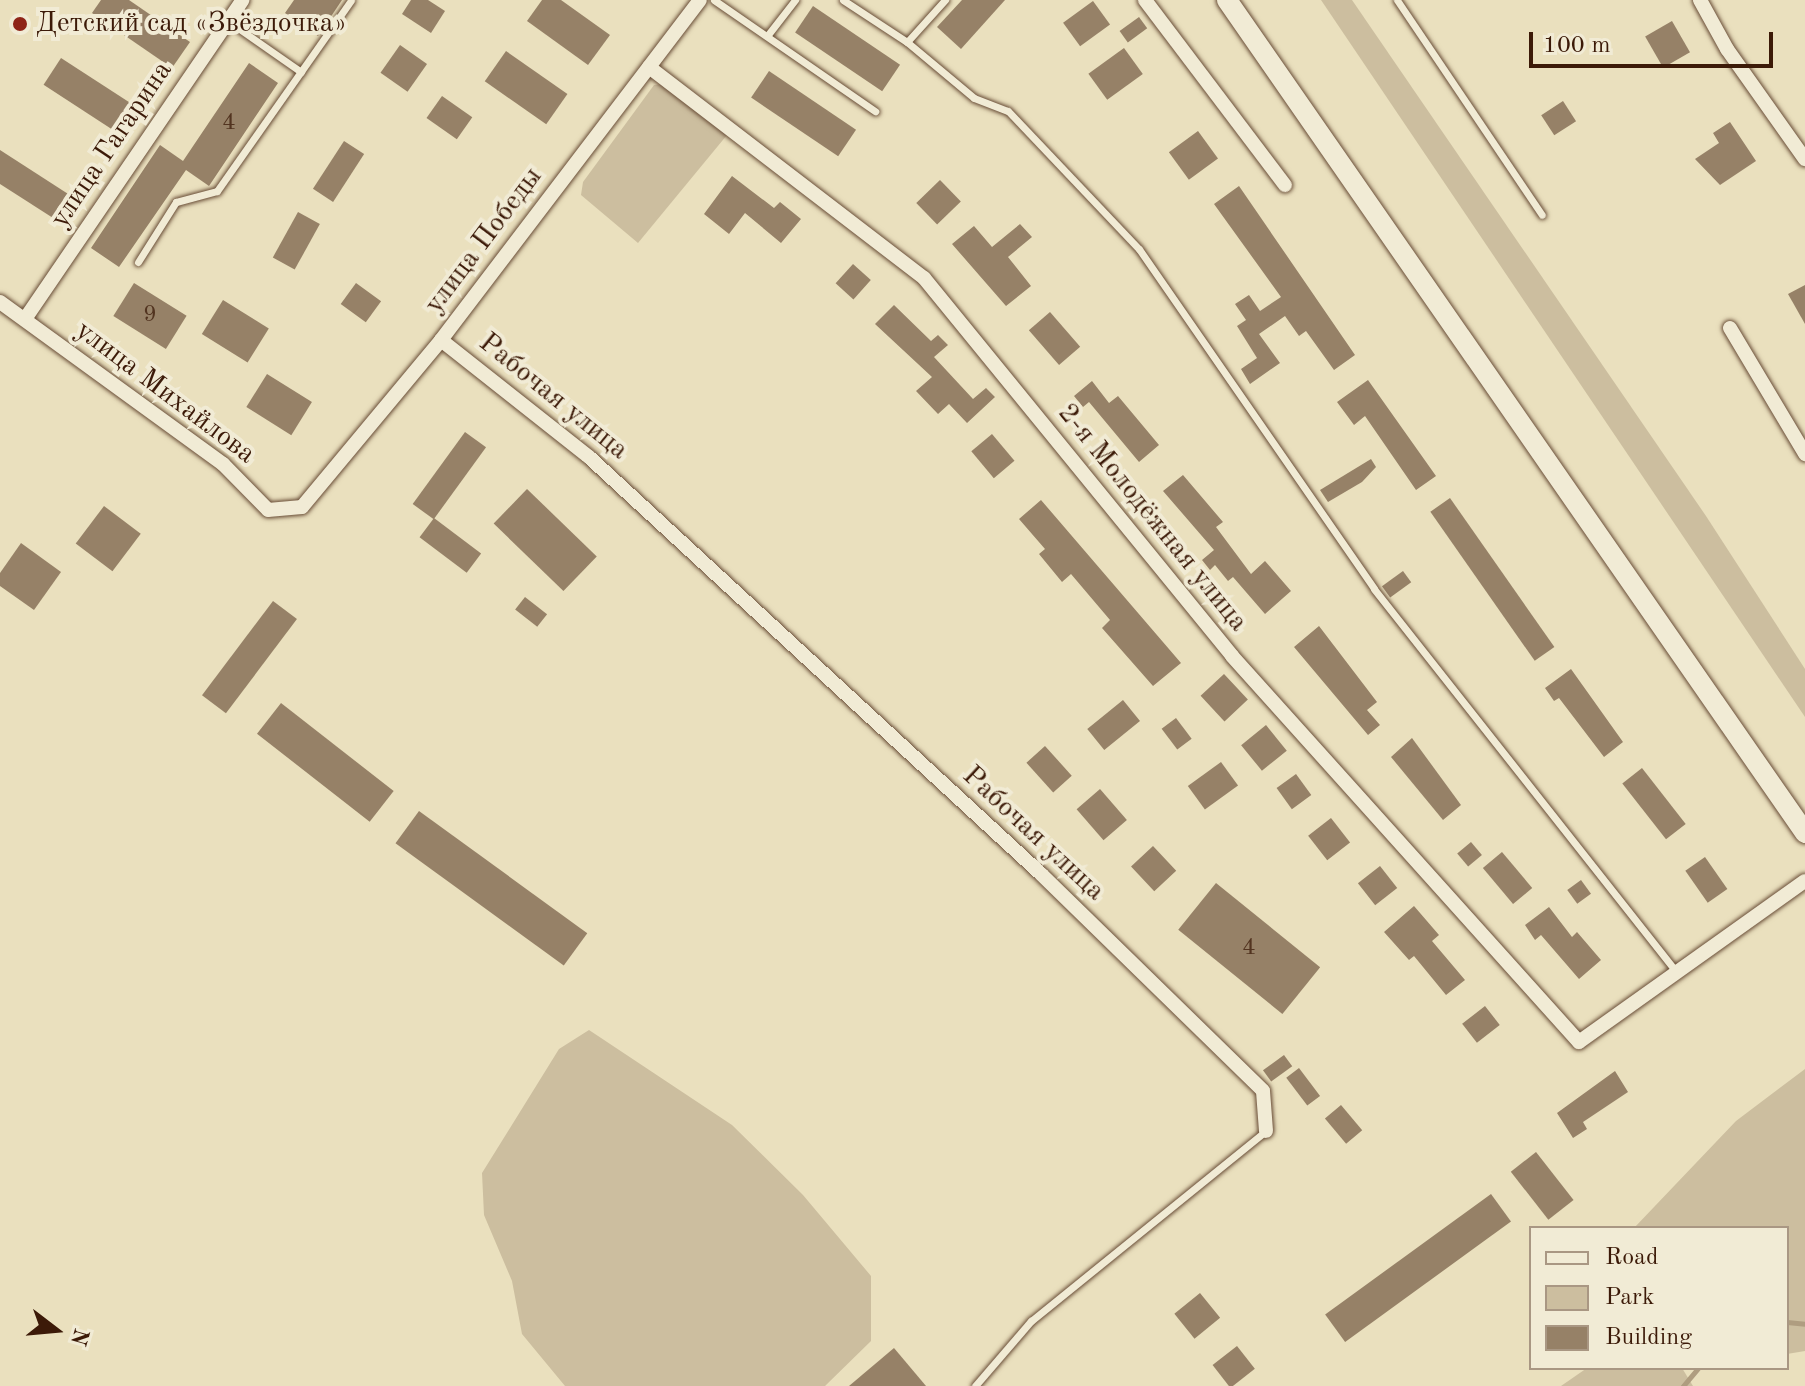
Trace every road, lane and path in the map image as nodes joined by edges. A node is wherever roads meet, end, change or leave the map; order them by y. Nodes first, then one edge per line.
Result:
1 (243, 0) edge
2 (351, 0) edge
3 (700, 0) edge
4 (714, 0) edge
5 (795, 0) edge
6 (843, 0) edge
7 (945, 0) edge
8 (1145, 0) edge
9 (1227, 0) edge
10 (1397, 0) edge
11 (1700, 0) edge
12 (228, 21) junction
13 (767, 36) junction
14 (907, 42) junction
15 (649, 67) junction
16 (301, 72) junction
17 (875, 111) dead end
18 (1805, 159) edge
19 (1285, 185) dead end
20 (1542, 215) dead end
21 (138, 262) dead end
22 (0, 302) edge
23 (25, 319) junction
24 (1730, 328) dead end
25 (441, 340) junction
26 (1805, 454) edge
27 (302, 507) joint
28 (1805, 833) edge
29 (1805, 881) edge
30 (1677, 972) junction
31 (1266, 1131) joint
32 (975, 1386) edge

1 - 12 street, улица Гагарина
2 - 16 lane
3 - 15 street, улица Победы
4 - 13 lane
5 - 13 lane
6 - 14 lane
7 - 14 lane
8 - 19 street
9 - 28 main road
10 - 20 lane
11 - 18 street
12 - 16 lane
12 - 23 street, улица Гагарина
13 - 17 lane
14 - 30 lane
15 - 25 street, улица Победы
15 - 30 street, 2-я Молодёжная улица
16 - 21 lane
22 - 23 street, улица Михайлова
23 - 27 street, улица Михайлова
24 - 26 street
25 - 27 street, улица Победы
25 - 31 street, Рабочая улица
29 - 30 street
31 - 32 lane, Рабочая улица

